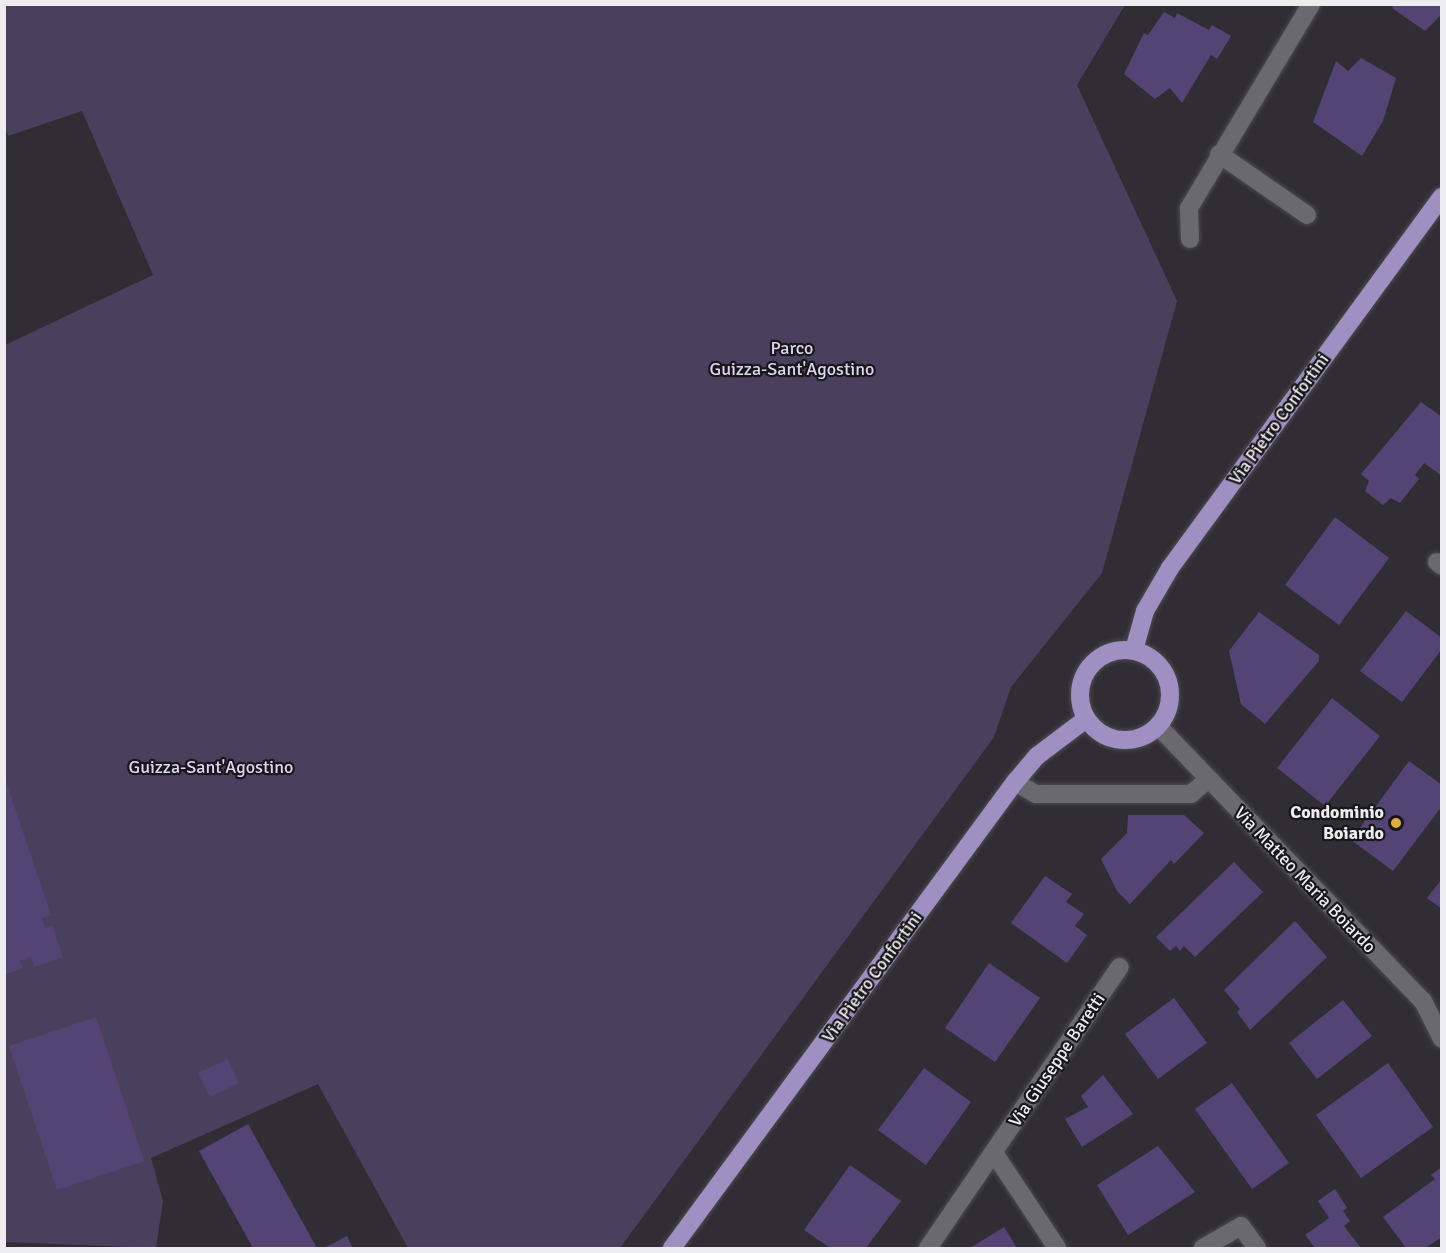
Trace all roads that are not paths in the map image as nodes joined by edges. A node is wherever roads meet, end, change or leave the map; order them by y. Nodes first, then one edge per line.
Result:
1 (1311, 4) edge
2 (1219, 154) junction
3 (1442, 196) edge
4 (1307, 215) dead end
5 (1190, 239) dead end
6 (1134, 650) junction
7 (1086, 719) junction
8 (1158, 726) junction
9 (1208, 779) junction
10 (1015, 782) junction
11 (1120, 967) dead end
12 (1423, 1001) junction
13 (1442, 1001) edge
14 (1442, 1040) edge
15 (994, 1153) junction
16 (672, 1248) edge
17 (928, 1248) edge
18 (1057, 1248) edge
19 (1203, 1248) edge
20 (1257, 1248) edge

1 - 2 street
2 - 4 street
2 - 5 street
3 - 6 main road, Via Pietro Confortini
6 - 7 main road
6 - 8 main road
7 - 8 main road
7 - 10 main road, Via Pietro Confortini
8 - 9 street, Via Matteo Maria Boiardo
9 - 10 street
9 - 12 street, Via Matteo Maria Boiardo
10 - 16 main road, Via Pietro Confortini
11 - 15 street, Via Giuseppe Baretti
12 - 13 street
12 - 14 street, Via Matteo Maria Boiardo
15 - 17 street, Via Giuseppe Baretti
15 - 18 street
19 - 20 street

